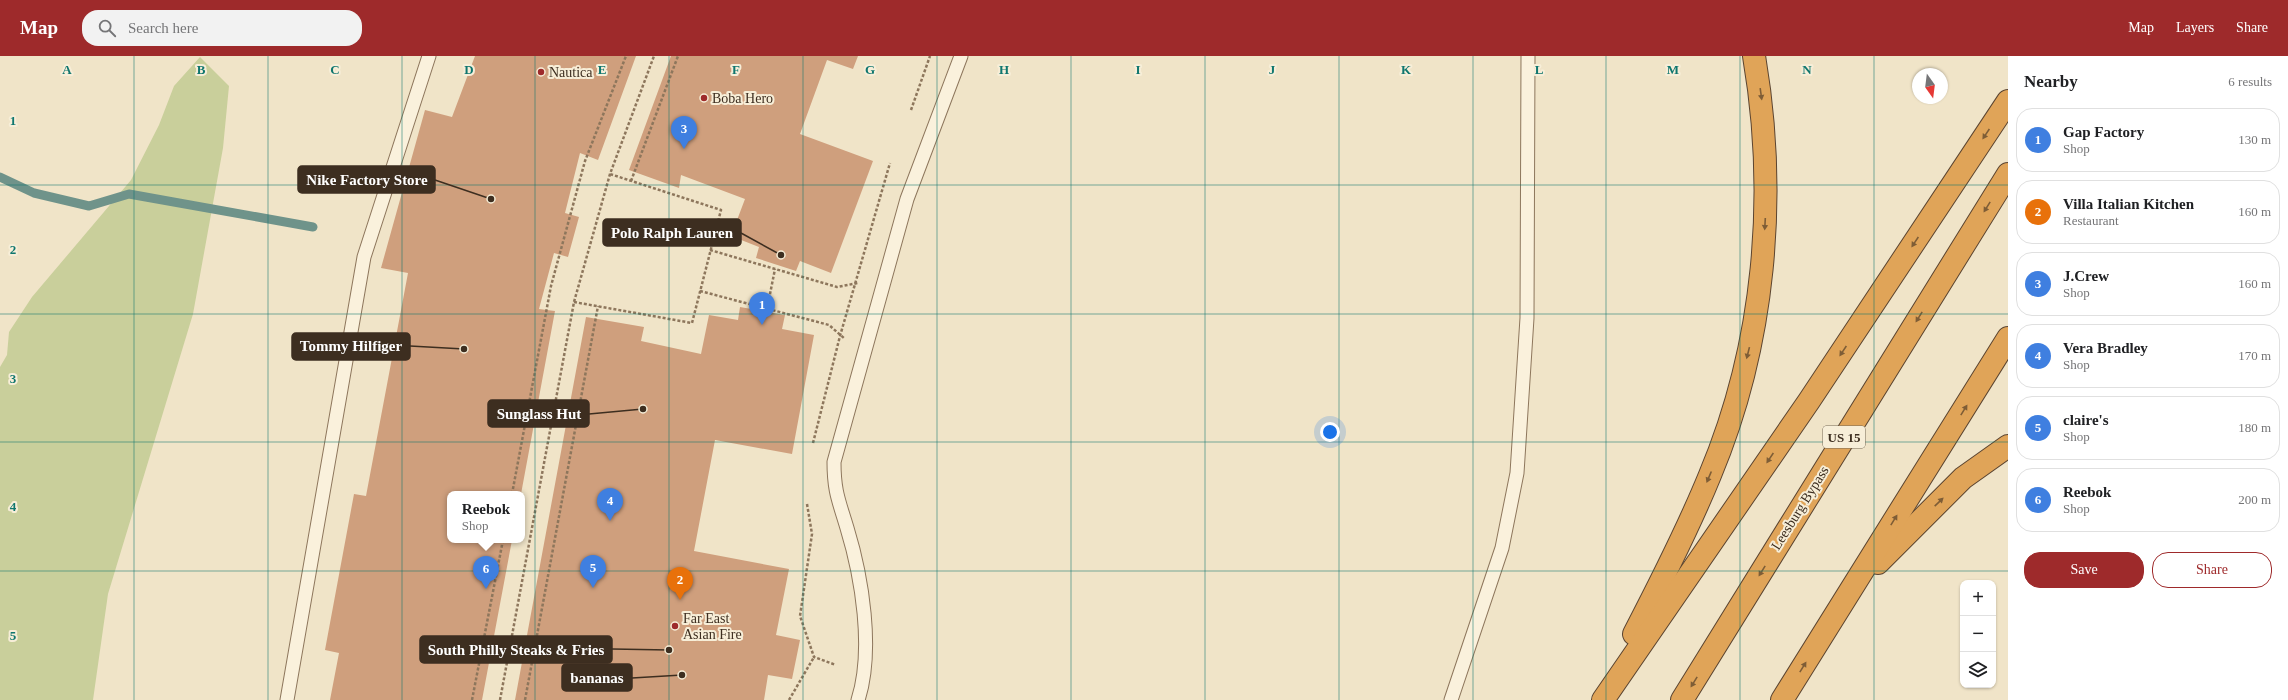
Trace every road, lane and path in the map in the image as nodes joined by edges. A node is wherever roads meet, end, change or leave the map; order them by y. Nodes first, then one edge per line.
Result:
1 (428, 56) edge
2 (626, 56) edge
3 (654, 56) edge
4 (678, 56) edge
5 (930, 56) edge
6 (961, 56) edge
7 (1528, 56) edge
8 (1754, 56) edge
9 (2008, 101) edge
10 (911, 110) dead end
11 (890, 163) dead end
12 (610, 174) junction
13 (2008, 174) edge
14 (631, 181) junction
15 (710, 250) junction
16 (775, 269) junction
17 (857, 283) junction
18 (862, 284) dead end
19 (700, 291) junction
20 (574, 302) junction
21 (598, 306) junction
22 (767, 309) junction
23 (840, 336) junction
24 (2008, 338) edge
25 (846, 340) dead end
26 (813, 443) dead end
27 (2008, 446) edge
28 (513, 491) edge
29 (807, 504) dead end
30 (502, 543) edge
31 (1851, 589) junction
32 (814, 657) junction
33 (836, 665) dead end
34 (287, 700) edge
35 (472, 700) edge
36 (500, 700) edge
37 (525, 700) edge
38 (789, 700) edge
39 (858, 700) edge
40 (1451, 700) edge
41 (1602, 700) edge
42 (1682, 700) edge
43 (1782, 700) edge

1 - 34 lane
2 - 28 path
3 - 12 path
4 - 14 path
5 - 10 path
6 - 39 lane
7 - 40 lane
8 -> 41 highway
9 -> 41 highway
11 - 17 path
12 - 14 path
12 - 20 path
13 -> 42 highway, Leesburg Bypass / US 15
14 - 15 path
15 - 16 path
15 - 19 path
16 - 17 path
16 - 22 path
17 - 18 path
17 - 23 path
19 - 21 path
19 - 22 path
20 - 21 path
20 - 36 path
21 - 37 path
22 - 23 path
23 - 25 path
23 - 26 path
31 -> 24 highway
31 -> 27 highway
29 - 32 path
30 - 35 path
43 -> 31 highway
32 - 33 path
32 - 38 path

